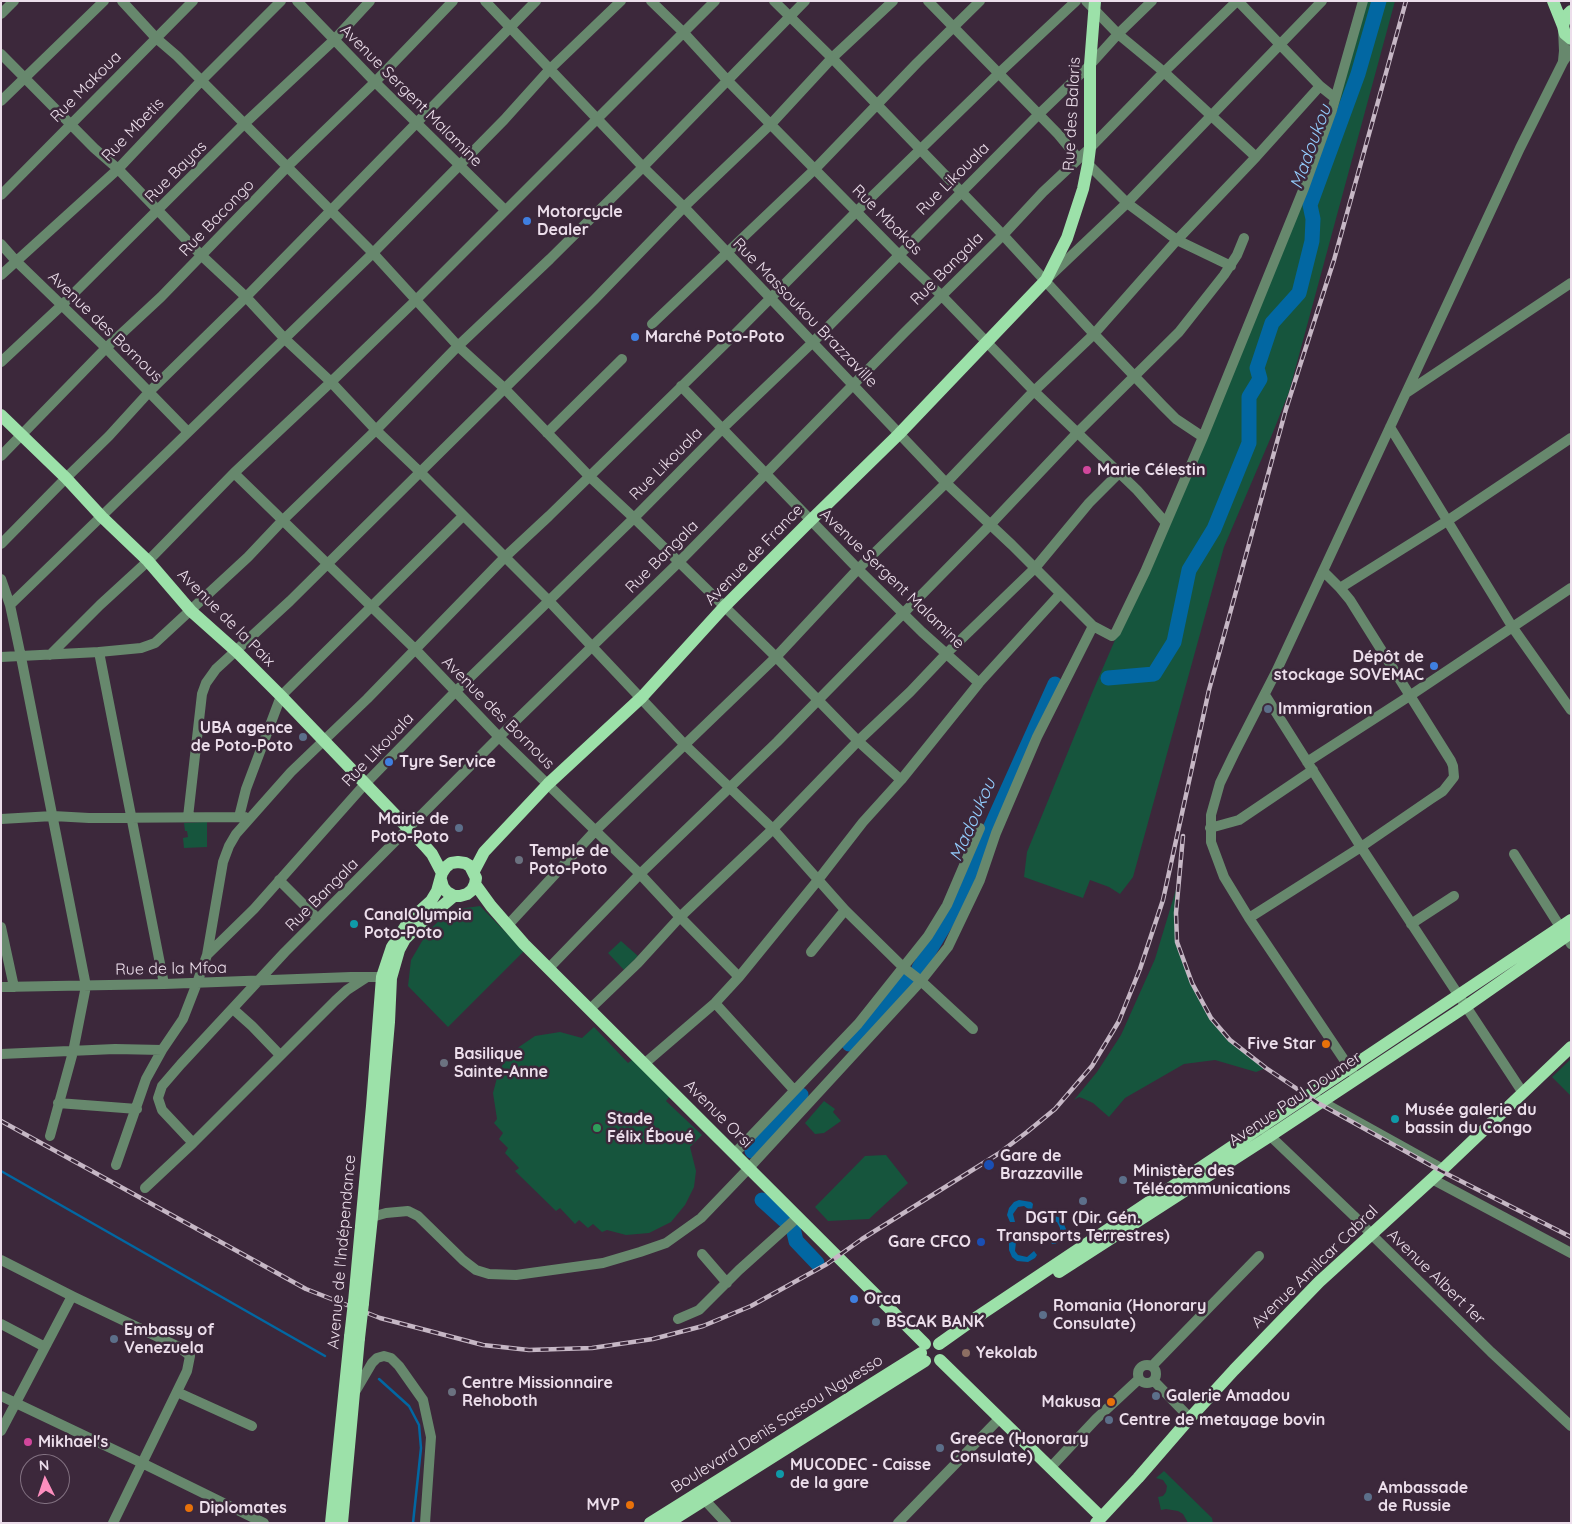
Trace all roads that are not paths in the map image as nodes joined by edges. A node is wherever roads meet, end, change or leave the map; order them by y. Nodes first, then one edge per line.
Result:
1 (14, 1) edge
2 (104, 1) edge
3 (122, 1) edge
4 (193, 1) edge
5 (281, 1) edge
6 (297, 1) edge
7 (370, 1) edge
8 (453, 1) edge
9 (485, 1) edge
10 (536, 1) edge
11 (621, 1) edge
12 (651, 1) edge
13 (715, 1) edge
14 (774, 1) edge
15 (805, 1) edge
16 (893, 1) edge
17 (928, 1) edge
18 (980, 1) edge
19 (1076, 1) edge
20 (1086, 1) edge
21 (1152, 1) edge
22 (1237, 1) edge
23 (1322, 1) edge
24 (1364, 1) edge
25 (1553, 1) edge
26 (1095, 6) edge
27 (1571, 11) edge
28 (1, 14) edge
29 (789, 17) junction
30 (511, 28) junction
31 (954, 28) junction
32 (1565, 31) edge
33 (683, 32) junction
34 (1118, 34) junction
35 (156, 38) junction
36 (334, 40) junction
37 (1279, 44) junction
38 (1571, 50) edge
39 (1, 54) edge
40 (832, 58) junction
41 (1563, 62) junction
42 (1090, 65) junction
43 (549, 70) junction
44 (1164, 72) junction
45 (998, 74) junction
46 (24, 78) junction
47 (201, 81) junction
48 (374, 82) junction
49 (728, 82) junction
50 (1320, 86) junction
51 (1335, 98) junction
52 (1, 101) edge
53 (877, 104) junction
54 (1038, 115) junction
55 (1211, 115) junction
56 (598, 120) junction
57 (70, 124) junction
58 (244, 124) junction
59 (417, 124) junction
60 (771, 124) junction
61 (1090, 148) junction
62 (920, 150) junction
63 (1256, 157) junction
64 (1083, 161) junction
65 (458, 166) junction
66 (643, 167) junction
67 (287, 168) junction
68 (815, 168) junction
69 (118, 169) junction
70 (962, 192) junction
71 (1, 194) edge
72 (1127, 203) junction
73 (684, 207) junction
74 (159, 210) junction
75 (329, 210) junction
76 (505, 210) junction
77 (856, 211) junction
78 (1003, 235) junction
79 (1244, 238) dead end
80 (1177, 240) junction
81 (1, 244) edge
82 (373, 253) junction
83 (726, 253) junction
84 (201, 255) junction
85 (899, 255) junction
86 (16, 261) junction
87 (1231, 266) junction
88 (1, 274) edge
89 (1046, 280) junction
90 (1571, 283) edge
91 (942, 296) junction
92 (246, 297) junction
93 (770, 298) junction
94 (416, 300) junction
95 (62, 305) junction
96 (652, 324) dead end
97 (1094, 334) junction
98 (285, 339) junction
99 (987, 342) junction
100 (812, 343) junction
101 (458, 346) junction
102 (106, 348) junction
103 (622, 359) dead end
104 (1, 362) edge
105 (1135, 377) junction
106 (332, 382) junction
107 (852, 385) junction
108 (681, 386) junction
109 (504, 388) junction
110 (150, 391) junction
111 (1034, 391) junction
112 (1405, 394) junction
113 (1, 415) edge
114 (1390, 427) junction
115 (722, 429) junction
116 (376, 430) junction
117 (188, 432) junction
118 (547, 433) junction
119 (1077, 433) junction
120 (899, 434) junction
121 (21, 436) junction
122 (1203, 437) junction
123 (1571, 438) edge
124 (1, 456) edge
125 (234, 472) junction
126 (420, 472) junction
127 (765, 474) junction
128 (1118, 474) junction
129 (589, 476) junction
130 (66, 478) junction
131 (946, 483) junction
132 (463, 516) junction
133 (102, 517) junction
134 (634, 518) junction
135 (282, 521) junction
136 (810, 521) junction
137 (1446, 521) junction
138 (1166, 523) junction
139 (990, 526) junction
140 (1, 544) edge
141 (505, 557) junction
142 (148, 561) junction
143 (678, 562) junction
144 (327, 563) junction
145 (1035, 568) junction
146 (858, 569) junction
147 (1323, 571) junction
148 (1, 579) edge
149 (1340, 588) junction
150 (1571, 588) edge
151 (1060, 594) junction
152 (549, 601) junction
153 (10, 605) junction
154 (370, 607) junction
155 (724, 607) junction
156 (191, 611) junction
157 (903, 613) junction
158 (1093, 626) junction
159 (1513, 628) junction
160 (592, 647) junction
161 (414, 649) junction
162 (98, 652) junction
163 (237, 652) junction
164 (947, 653) junction
165 (50, 655) junction
166 (1, 657) edge
167 (21, 657) junction
168 (776, 657) junction
169 (979, 683) junction
170 (455, 692) junction
171 (1265, 695) junction
172 (1411, 695) junction
173 (281, 696) junction
174 (642, 697) junction
175 (818, 699) junction
176 (1570, 709) edge
177 (499, 737) junction
178 (322, 741) junction
179 (858, 741) junction
180 (684, 744) junction
181 (1310, 766) junction
182 (901, 780) junction
183 (365, 784) junction
184 (548, 784) junction
185 (730, 786) junction
186 (53, 816) junction
187 (130, 817) junction
188 (188, 817) junction
189 (251, 817) junction
190 (239, 818) junction
191 (1, 819) edge
192 (980, 828) dead end
193 (1210, 828) junction
194 (773, 829) junction
195 (408, 830) junction
196 (596, 831) junction
197 (425, 846) junction
198 (1361, 847) junction
199 (1514, 854) dead end
200 (640, 874) junction
201 (442, 876) junction
202 (465, 878) junction
203 (279, 880) junction
204 (818, 880) junction
205 (1454, 896) dead end
206 (845, 910) junction
207 (680, 917) junction
208 (1249, 918) junction
209 (318, 919) junction
210 (1411, 924) junction
211 (508, 925) junction
212 (1, 926) edge
213 (1568, 932) edge
214 (811, 952) dead end
215 (207, 955) junction
216 (903, 967) junction
217 (549, 968) junction
218 (739, 976) junction
219 (364, 980) junction
220 (387, 981) junction
221 (921, 981) junction
222 (258, 982) junction
223 (197, 983) junction
224 (164, 984) junction
225 (86, 986) junction
226 (1, 987) edge
227 (14, 987) junction
228 (1461, 1001) junction
229 (715, 1003) junction
230 (590, 1008) junction
231 (233, 1009) junction
232 (973, 1029) dead end
233 (1571, 1047) edge
234 (162, 1050) junction
235 (73, 1052) junction
236 (1, 1054) edge
237 (280, 1055) junction
238 (644, 1064) junction
239 (1354, 1073) junction
240 (794, 1090) junction
241 (1523, 1093) junction
242 (1316, 1098) junction
243 (58, 1103) junction
244 (137, 1109) junction
245 (1266, 1131) junction
246 (50, 1136) dead end
247 (193, 1144) junction
248 (734, 1154) junction
249 (116, 1165) dead end
250 (749, 1168) junction
251 (1444, 1168) junction
252 (1432, 1179) junction
253 (145, 1188) dead end
254 (372, 1217) junction
255 (798, 1217) junction
256 (1371, 1234) junction
257 (1571, 1253) edge
258 (702, 1254) dead end
259 (1259, 1256) dead end
260 (1, 1260) edge
261 (727, 1283) junction
262 (72, 1296) junction
263 (358, 1302) junction
264 (678, 1319) dead end
265 (1, 1324) edge
266 (355, 1338) junction
267 (45, 1347) junction
268 (940, 1352) junction
269 (924, 1353) junction
270 (1152, 1366) junction
271 (1139, 1379) junction
272 (1154, 1380) junction
273 (177, 1392) junction
274 (355, 1393) junction
275 (1, 1396) edge
276 (15, 1403) junction
277 (1190, 1418) junction
278 (999, 1419) junction
279 (252, 1426) dead end
280 (1571, 1426) edge
281 (1, 1431) edge
282 (142, 1463) junction
283 (1050, 1468) junction
284 (701, 1497) junction
285 (1098, 1520) edge
286 (113, 1523) edge
287 (264, 1523) edge
288 (331, 1523) edge
289 (342, 1523) edge
290 (425, 1523) edge
291 (650, 1523) edge
292 (668, 1523) edge
293 (726, 1523) edge
294 (898, 1523) edge

1 - 28 street
2 - 46 street
3 - 35 street
4 - 35 street, Rue Makoua
5 - 47 street, Rue Mbetis
6 - 36 street, Avenue Sergent Malamine
7 - 36 street, Rue Bayas
8 - 48 street, Rue Bacongo
9 - 30 street, Rue Massoukou Brazzaville
10 - 30 street
11 - 43 street
12 - 33 street, Rue Mbakas
13 - 33 street
14 - 29 street
15 - 29 street
16 - 40 street
17 - 31 street
18 - 31 street
19 - 45 street
20 - 26 street
21 - 34 street, Rue Likouala
22 - 37 street
22 - 44 street
23 - 37 street
24 - 51 street
25 - 32 main road
26 - 34 street
26 - 42 main road, Rue des Balaris
27 - 32 main road
29 - 40 street
29 - 49 street
30 - 43 street, Rue Massoukou Brazzaville
30 - 59 street
31 - 45 street
31 - 53 street
32 - 41 street
33 - 49 street, Rue Mbakas
33 - 56 street
34 - 42 street, Rue Likouala
34 - 44 street
35 - 47 street
35 - 57 street, Rue Makoua
36 - 48 street, Avenue Sergent Malamine
36 - 58 street, Rue Bayas
37 - 50 street
37 - 55 street
38 - 41 street
39 - 46 street
40 - 53 street
40 - 60 street
41 - 112 street
42 - 54 street, Rue Likouala
42 - 61 main road, Rue des Balaris
43 - 56 street, Rue Massoukou Brazzaville
43 - 65 street
44 - 55 street
44 - 61 street
45 - 54 street
45 - 62 street
46 - 52 street
46 - 57 street
47 - 58 street
47 - 69 street, Rue Mbetis
48 - 59 street, Avenue Sergent Malamine
48 - 67 street, Rue Bacongo
49 - 60 street, Rue Mbakas
49 - 66 street
50 - 51 street
50 - 63 street
51 - 122 street
53 - 62 street
53 - 68 street
54 - 64 street
54 - 70 street, Rue Likouala
55 - 63 street
55 - 72 street
56 - 66 street, Rue Massoukou Brazzaville
56 - 76 street
57 - 69 street
57 - 71 street, Rue Makoua
58 - 67 street
58 - 74 street, Rue Bayas
59 - 65 street, Avenue Sergent Malamine
59 - 75 street
60 - 68 street, Rue Mbakas
60 - 73 street
61 - 64 main road, Rue des Balaris
62 - 70 street
62 - 77 street
63 - 80 street
64 - 72 street
64 - 78 street, Rue Bangala
64 - 89 main road, Rue des Balaris
65 - 76 street, Avenue Sergent Malamine
65 - 82 street
66 - 73 street, Rue Massoukou Brazzaville
66 - 101 street
67 - 75 street
67 - 84 street, Rue Bacongo
68 - 77 street, Rue Mbakas
68 - 83 street
69 - 74 street
69 - 86 street, Rue Mbetis
70 - 78 street
70 - 85 street, Rue Likouala
72 - 80 street
72 - 89 street
73 - 83 street, Rue Massoukou Brazzaville
73 - 109 street
74 - 84 street
74 - 95 street, Rue Bayas
75 - 82 street
75 - 92 street
76 - 94 street
77 - 85 street, Rue Mbakas
77 - 93 street
78 - 89 street
78 - 91 street, Rue Bangala
79 - 87 street
80 - 87 street
80 - 97 street
81 - 86 street, Avenue des Bornous
82 - 94 street
82 - 98 street
83 - 93 street, Rue Massoukou Brazzaville
83 - 96 street
84 - 92 street
84 - 102 street, Rue Bacongo
85 - 91 street, Rue Mbakas
85 - 100 street, Rue Likouala
86 - 88 street, Rue Mbetis
86 - 95 street, Avenue des Bornous
87 - 105 street
89 - 97 street
89 - 99 main road, Avenue de France
90 - 112 street
91 - 99 street, Rue Mbakas
91 - 107 street, Rue Bangala
92 - 98 street
92 - 110 street
93 - 100 street, Rue Massoukou Brazzaville
93 - 108 street
94 - 101 street
94 - 106 street
95 - 102 street, Avenue des Bornous
95 - 104 street, Rue Bayas
97 - 105 street
97 - 111 street
98 - 106 street
98 - 117 street
99 - 111 street, Rue Mbakas
99 - 120 main road, Avenue de France
100 - 107 street, Rue Massoukou Brazzaville
100 - 115 street, Rue Likouala
101 - 109 street
101 - 116 street
102 - 110 street, Avenue des Bornous
102 - 121 street, Rue Bacongo
103 - 118 street
105 - 119 street
105 - 122 street
106 - 116 street
106 - 125 street
107 - 120 street, Rue Massoukou Brazzaville
107 - 127 street, Rue Bangala
108 - 115 street, Avenue Sergent Malamine
108 - 129 street
109 - 118 street
109 - 126 street
110 - 117 street, Avenue des Bornous
110 - 130 street
111 - 119 street, Rue Mbakas
111 - 131 street
112 - 114 street
113 - 121 main road, Avenue de la Paix
114 - 137 street
114 - 147 street
115 - 127 street, Avenue Sergent Malamine
115 - 134 street, Rue Likouala
116 - 126 street
116 - 135 street
117 - 133 street
118 - 129 street
119 - 128 street, Rue Mbakas
119 - 139 street
120 - 131 street, Rue Massoukou Brazzaville
120 - 136 main road, Avenue de France
121 - 124 street, Rue Bacongo
121 - 130 main road, Avenue de la Paix
122 - 138 street
123 - 137 street
125 - 135 street, Avenue des Bornous
125 - 142 street
126 - 132 street
126 - 144 street
127 - 136 street, Avenue Sergent Malamine
127 - 143 street, Rue Bangala
128 - 138 street, Rue Mbakas
128 - 145 street
129 - 134 street
129 - 141 street
130 - 133 main road, Avenue de la Paix
130 - 140 street
131 - 139 street, Rue Massoukou Brazzaville
131 - 146 street
132 - 141 street
132 - 154 street
133 - 142 main road, Avenue de la Paix
133 - 153 street
134 - 143 street
134 - 152 street, Rue Likouala
135 - 144 street, Avenue des Bornous
135 - 156 street
136 - 146 street, Avenue Sergent Malamine
136 - 155 main road, Avenue de France
137 - 149 street
137 - 159 street
138 - 158 street, Rue Massoukou Brazzaville
139 - 145 street, Rue Massoukou Brazzaville
139 - 157 street
141 - 152 street
141 - 161 street
142 - 156 main road, Avenue de la Paix
142 - 165 street
143 - 155 street
143 - 160 street, Rue Bangala
144 - 154 street, Avenue des Bornous
144 - 163 street
145 - 151 street, Rue Massoukou Brazzaville
145 - 164 street
146 - 157 street, Avenue Sergent Malamine
146 - 168 street
147 - 149 street
147 - 171 street
148 - 153 street
149 - 172 street
150 - 159 street
151 - 158 street, Rue Massoukou Brazzaville
151 - 169 street
152 - 160 street
152 - 170 street, Rue Likouala
153 - 167 street
154 - 161 street, Avenue des Bornous
154 - 173 street
155 - 168 street
155 - 174 main road, Avenue de France
156 - 162 street
156 - 163 main road, Avenue de la Paix
157 - 164 street, Avenue Sergent Malamine
157 - 175 street
158 - 221 street
159 - 172 street
159 - 176 street
160 - 174 street
160 - 177 street, Rue Bangala
161 - 170 street, Avenue des Bornous
161 - 178 street
162 - 165 street
162 - 187 street
163 - 173 main road, Avenue de la Paix
163 - 188 street
164 - 169 street, Avenue Sergent Malamine
164 - 179 street
165 - 167 street
166 - 167 street
167 - 186 street
168 - 175 street
168 - 180 street
169 - 182 street
170 - 177 street, Avenue des Bornous
170 - 183 street, Rue Likouala
171 - 181 street
171 - 193 street
172 - 181 street
172 - 198 street
173 - 178 main road, Avenue de la Paix
173 - 190 street
174 - 180 street
174 - 184 main road, Avenue de France
175 - 179 street
175 - 185 street
177 - 184 street, Avenue des Bornous
177 - 195 street, Rue Bangala
178 - 183 main road, Avenue de la Paix
178 - 189 street
179 - 182 street
179 - 194 street
180 - 185 street
180 - 196 street
181 - 193 street
181 - 198 street
182 - 204 street
183 - 195 main road, Avenue de la Paix
183 - 203 street, Rue Likouala
184 - 196 street, Avenue des Bornous
184 - 202 main road, Avenue de France
185 - 194 street
185 - 200 street
186 - 187 street
186 - 191 street
186 - 225 street
187 - 188 street
187 - 224 street
188 - 190 street
189 - 190 street
189 - 215 street
192 - 216 street
193 - 208 street
194 - 204 street
194 - 207 street
195 - 197 main road, Avenue de la Paix
195 - 209 street, Rue Bangala
196 - 200 street, Avenue des Bornous
196 - 211 street
197 - 201 main road
197 - 202 main road, Avenue Orsi
198 - 208 street
198 - 210 street
199 - 213 street
200 - 207 street, Avenue des Bornous
200 - 217 street
201 - 202 main road
201 - 202 main road
201 - 220 main road, Avenue de l'Indépendance
202 - 211 main road, Avenue Orsi
202 - 220 main road, Avenue de l'Indépendance
203 - 209 street
203 - 215 street, Rue Likouala
204 - 206 street
204 - 218 street
205 - 210 street
206 - 214 street
206 - 216 street
207 - 218 street, Avenue des Bornous
207 - 230 street
208 - 239 street
209 - 222 street, Rue Bangala
210 - 228 street
211 - 217 main road, Avenue Orsi
212 - 227 street
213 - 228 main road, Avenue Paul Doumer
215 - 223 street
216 - 221 street
216 - 240 street
217 - 230 main road, Avenue Orsi
218 - 229 street
219 - 220 street, Rue de la Mfoa
219 - 222 street, Rue de la Mfoa
219 - 237 street
220 - 254 main road, Avenue de l'Indépendance
220 - 263 main road, Avenue de l'Indépendance
221 - 232 street
221 - 250 street
222 - 223 street, Rue de la Mfoa
222 - 231 street, Rue Bangala
223 - 224 street, Rue de la Mfoa
223 - 234 street
224 - 225 street, Rue de la Mfoa
225 - 227 street, Rue de la Mfoa
225 - 235 street
226 - 227 street, Rue de la Mfoa
228 - 239 main road, Avenue Paul Doumer
228 - 241 street
229 - 238 street
229 - 240 street
230 - 238 main road, Avenue Orsi
231 - 237 street
231 - 247 street, Rue Bangala
233 - 241 main road, Avenue Amilcar Cabral
234 - 235 street
234 - 244 street
235 - 236 street
235 - 243 street
237 - 247 street
238 - 248 main road, Avenue Orsi
239 - 242 main road, Avenue Paul Doumer
240 - 248 street
241 - 251 main road, Avenue Amilcar Cabral
242 - 245 main road, Avenue Paul Doumer
242 - 251 street
243 - 244 street
243 - 246 street
244 - 249 street
245 - 256 street, Avenue Albert 1er
245 - 268 main road, Avenue Paul Doumer
247 - 253 street
248 - 250 main road, Avenue Orsi
250 - 254 street
250 - 255 main road, Avenue Orsi
251 - 252 main road, Avenue Amilcar Cabral
252 - 256 main road, Avenue Amilcar Cabral
252 - 257 street
254 - 263 main road, Avenue de l'Indépendance
255 - 261 street
255 - 269 main road, Avenue Orsi
256 - 277 main road, Avenue Amilcar Cabral
256 - 280 street, Avenue Albert 1er
258 - 261 street
259 - 270 street
260 - 262 street
261 - 264 street
262 - 267 street
262 - 273 street
263 - 266 main road, Avenue de l'Indépendance, bridge
265 - 267 street
266 - 274 main road, Avenue de l'Indépendance
266 - 288 main road, Avenue de l'Indépendance
267 - 276 street
268 - 269 main road
268 - 269 main road
268 - 278 main road
269 - 284 main road, Boulevard Denis Sassou Nguesso
270 - 271 street
270 - 272 street
271 - 272 street
271 - 283 street
272 - 277 street
273 - 279 street
273 - 282 street
274 - 289 main road, Avenue de l'Indépendance
274 - 290 street
275 - 276 street
276 - 281 street
276 - 282 street
277 - 285 main road, Avenue Amilcar Cabral
278 - 283 main road
278 - 294 street
282 - 286 street
282 - 287 street
283 - 285 main road
284 - 291 main road, Boulevard Denis Sassou Nguesso
284 - 292 main road, Boulevard Denis Sassou Nguesso
284 - 293 street

